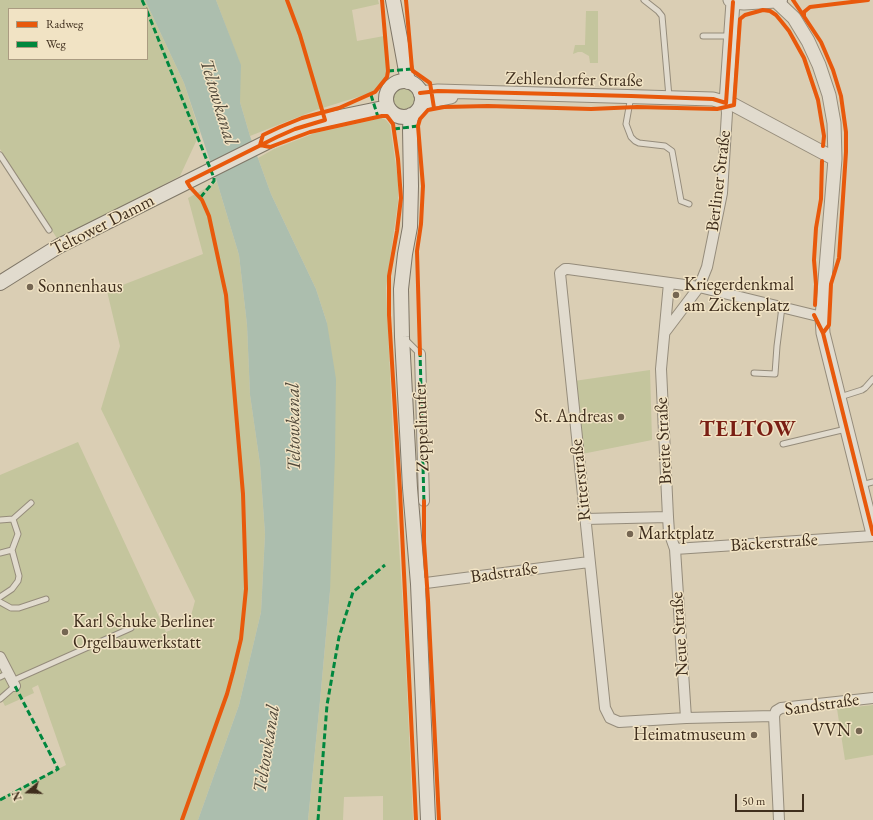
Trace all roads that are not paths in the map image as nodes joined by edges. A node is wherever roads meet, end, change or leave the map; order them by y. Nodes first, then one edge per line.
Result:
1 (393, 0) edge
2 (644, 0) edge
3 (777, 0) edge
4 (731, 1) edge
5 (703, 36) dead end
6 (731, 36) junction
7 (402, 82) junction
8 (631, 96) junction
9 (669, 97) junction
10 (421, 98) junction
11 (726, 103) junction
12 (390, 107) junction
13 (412, 115) junction
14 (0, 155) edge
15 (835, 158) junction
16 (410, 167) junction
17 (689, 204) dead end
18 (49, 230) dead end
19 (0, 283) edge
20 (669, 283) junction
21 (698, 287) junction
22 (782, 307) junction
23 (822, 317) junction
24 (665, 332) junction
25 (402, 337) junction
26 (420, 354) joint
27 (754, 373) dead end
28 (873, 379) edge
29 (839, 398) junction
30 (847, 429) junction
31 (783, 444) dead end
32 (867, 483) edge
33 (424, 501) dead end
34 (31, 503) dead end
35 (668, 516) junction
36 (13, 519) junction
37 (585, 519) junction
38 (0, 520) edge
39 (873, 535) edge
40 (675, 549) junction
41 (12, 550) junction
42 (0, 553) edge
43 (589, 562) junction
44 (418, 584) junction
45 (0, 597) edge
46 (46, 598) dead end
47 (0, 602) edge
48 (131, 628) dead end
49 (0, 657) edge
50 (9, 679) edge
51 (873, 698) edge
52 (0, 699) edge
53 (774, 716) junction
54 (686, 718) junction
55 (428, 820) edge
56 (778, 820) edge

1 - 7 main road
2 - 9 lane
3 - 4 street
3 - 15 street
4 - 6 street, Berliner Straße
5 - 6 lane
6 - 11 street, Berliner Straße
7 - 10 main road
7 - 12 main road
8 - 9 street, Zehlendorfer Straße
8 - 10 street, Zehlendorfer Straße
8 - 17 lane
9 - 11 street, Zehlendorfer Straße
10 - 13 main road
11 - 15 street, Zehlendorfer Straße
11 - 21 street, Berliner Straße
12 - 13 main road
12 - 16 main road, Zeppelinufer
12 - 19 main road, Teltower Damm
13 - 16 main road, Zeppelinufer
14 - 18 lane
15 - 23 street
16 - 25 main road, Zeppelinufer
20 - 21 street, Ritterstraße
20 - 24 street, Breite Straße
20 - 37 street, Ritterstraße
21 - 22 street, Ritterstraße
21 - 24 street
22 - 23 street, Ritterstraße
22 - 27 lane
23 - 29 street
24 - 35 street, Breite Straße
25 - 26 lane
25 - 44 main road, Zeppelinufer
26 - 33 street, Zeppelinufer
28 - 29 lane
29 - 30 street
30 - 31 lane
30 - 32 street
32 - 39 street
34 - 36 lane
35 - 37 street
35 - 40 street, Breite Straße
36 - 38 lane
36 - 41 lane
37 - 43 street, Ritterstraße
39 - 40 street, Bäckerstraße
40 - 54 street, Neue Straße
41 - 42 lane
41 - 45 lane
43 - 44 street, Badstraße
43 - 54 street, Ritterstraße
44 - 55 main road, Zeppelinufer
46 - 47 lane
48 - 50 lane
49 - 50 street
50 - 52 lane
51 - 53 street, Sandstraße
53 - 54 street
53 - 56 street

